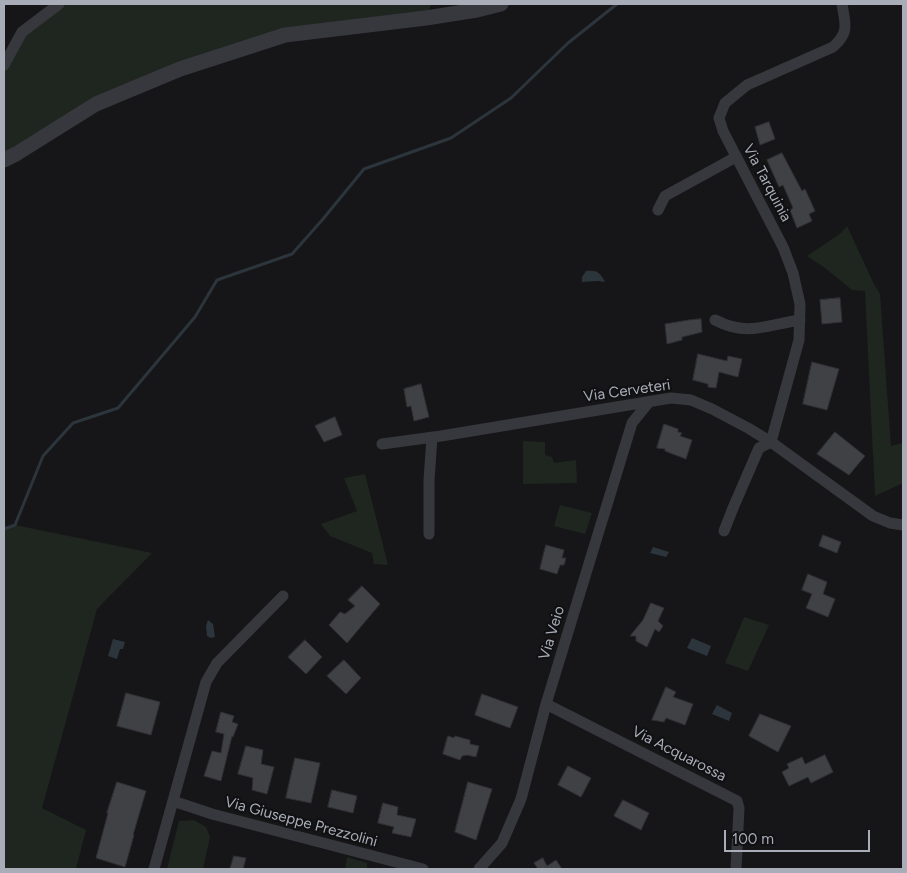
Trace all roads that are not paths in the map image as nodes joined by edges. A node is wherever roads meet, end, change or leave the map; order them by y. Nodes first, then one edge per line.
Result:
1 (59, 4) edge
2 (501, 4) edge
3 (842, 4) edge
4 (4, 65) edge
5 (736, 157) junction
6 (4, 160) edge
7 (658, 210) dead end
8 (715, 320) dead end
9 (800, 320) junction
10 (648, 402) junction
11 (432, 438) junction
12 (770, 442) junction
13 (382, 444) dead end
14 (903, 525) edge
15 (724, 531) dead end
16 (429, 534) dead end
17 (283, 596) dead end
18 (546, 704) junction
19 (173, 801) junction
20 (154, 869) edge
21 (423, 869) edge
22 (479, 869) edge
23 (736, 869) edge

1 - 4 street
2 - 6 street
3 - 5 street, Via Tarquinia
5 - 7 street
5 - 9 street, Via Tarquinia
8 - 9 street
9 - 12 street, Via Tarquinia
10 - 11 street, Via Cerveteri
10 - 12 street, Via Cerveteri
10 - 18 street, Via Veio
11 - 13 street, Via Cerveteri
11 - 16 street
12 - 14 street, Via Cerveteri
12 - 15 street
17 - 19 street
18 - 22 street, Via Veio
18 - 23 street, Via Acquarossa
19 - 20 street
19 - 21 street, Via Giuseppe Prezzolini

